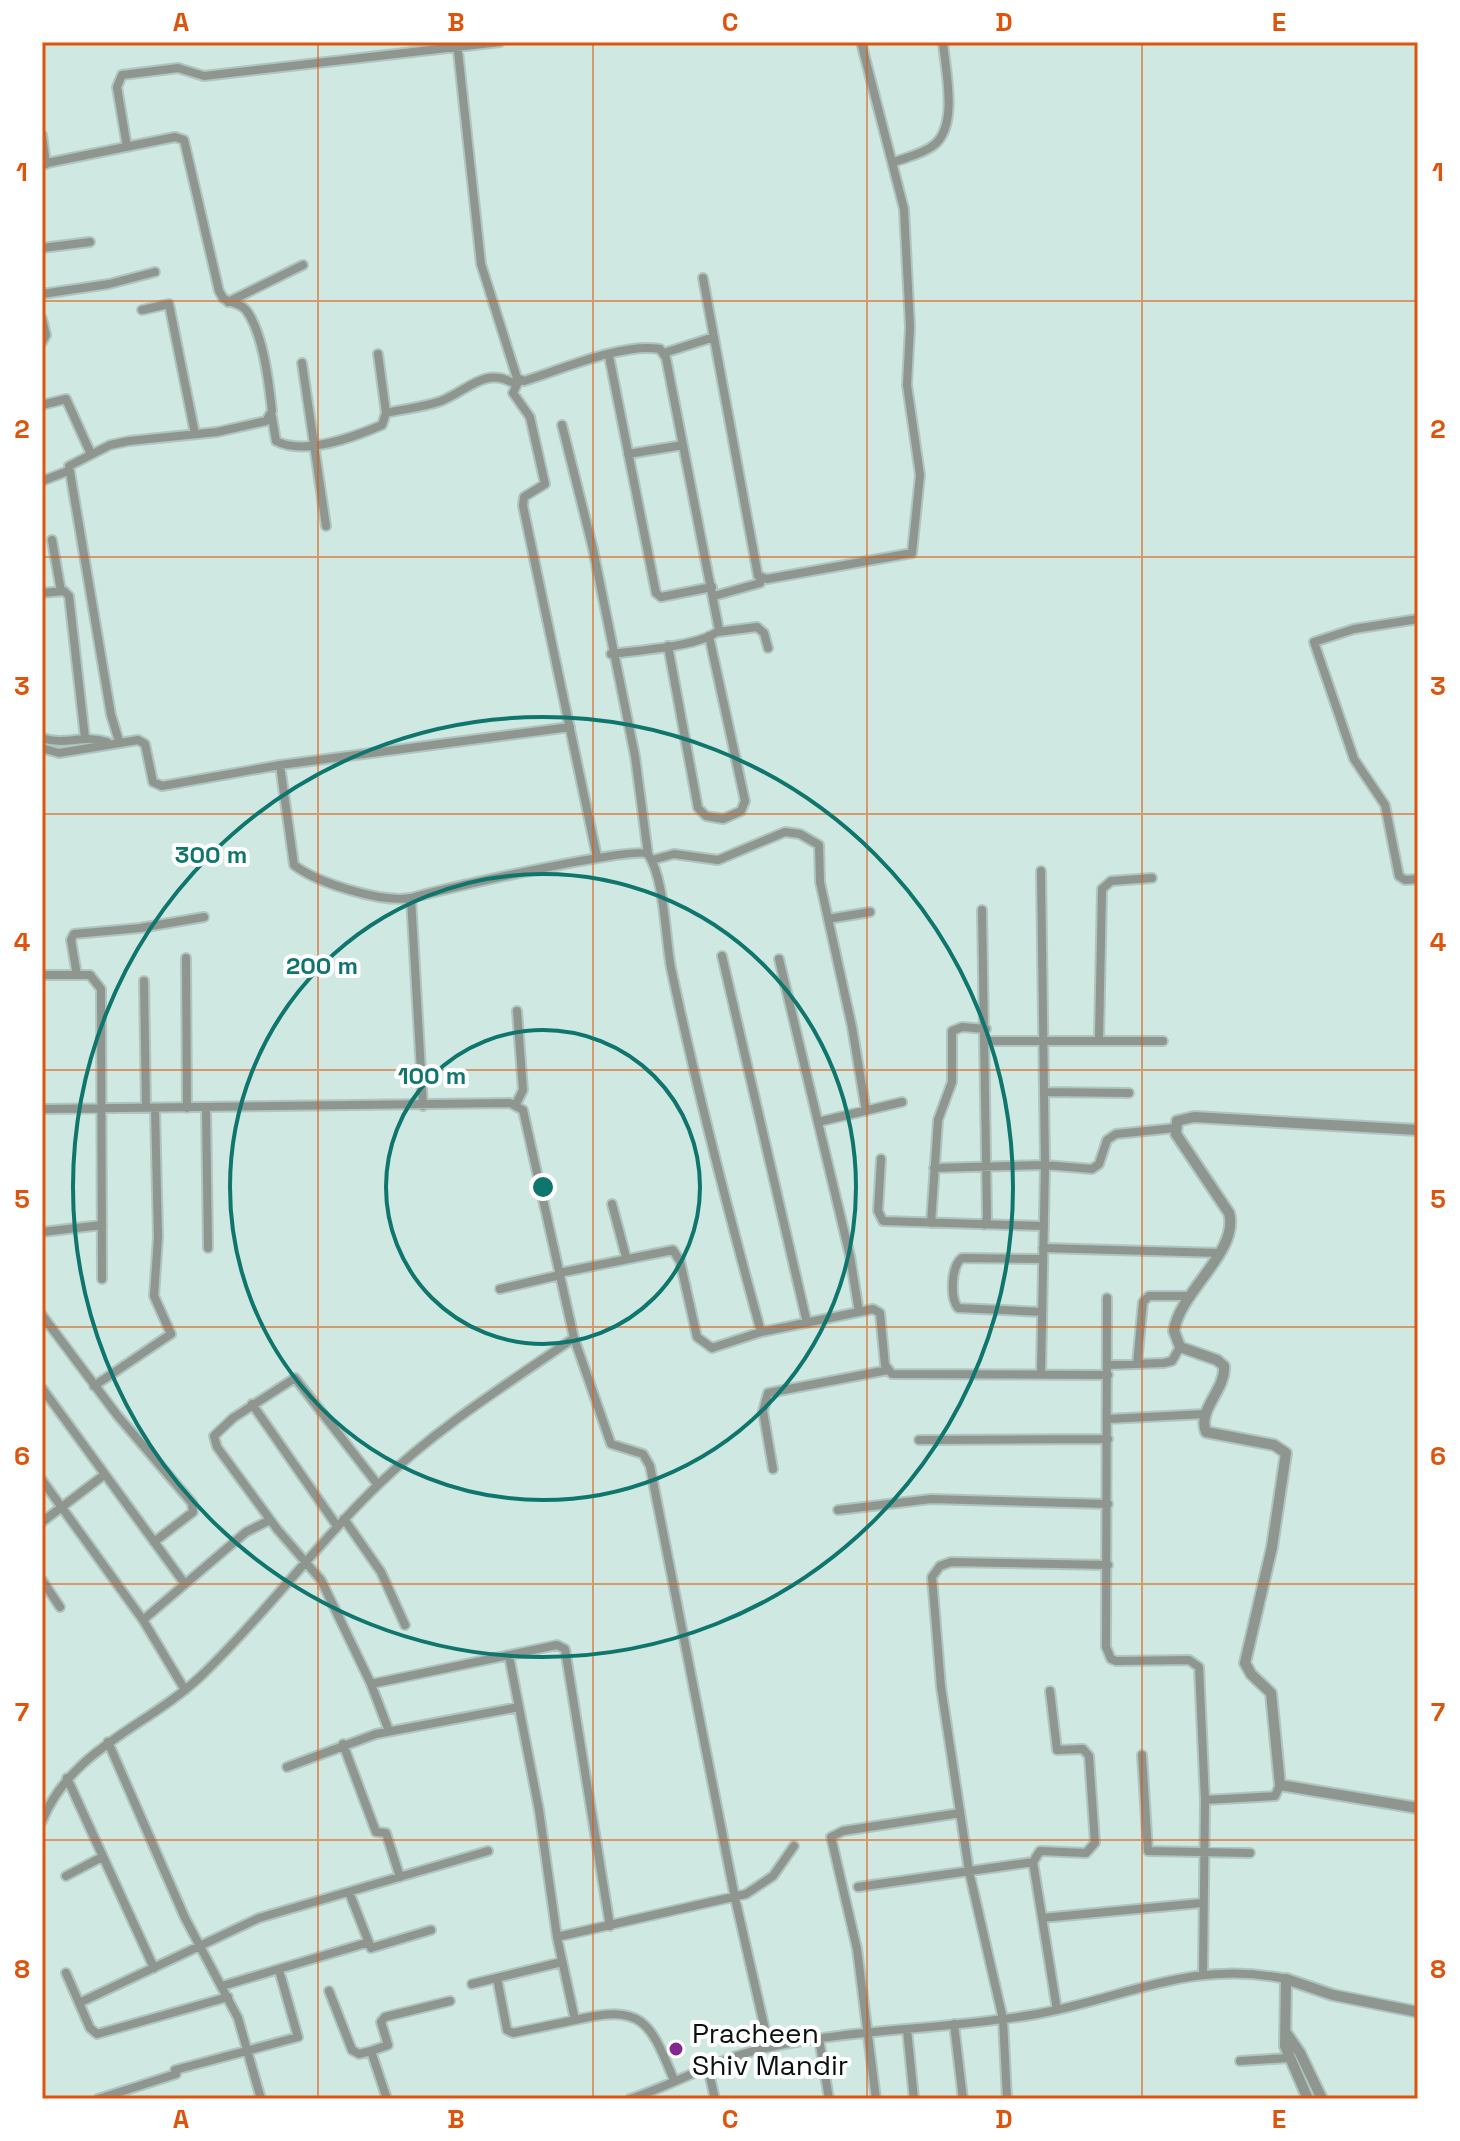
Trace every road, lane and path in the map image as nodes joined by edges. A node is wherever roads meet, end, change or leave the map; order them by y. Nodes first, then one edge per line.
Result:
1 (500, 42) edge
2 (861, 42) edge
3 (943, 42) edge
4 (458, 45) edge
5 (42, 135) edge
6 (127, 147) junction
7 (894, 162) junction
8 (44, 164) edge
9 (90, 242) dead end
10 (42, 248) edge
11 (303, 265) dead end
12 (155, 272) dead end
13 (703, 278) dead end
14 (42, 294) edge
15 (227, 302) junction
16 (142, 310) dead end
17 (42, 319) edge
18 (714, 337) junction
19 (42, 342) edge
20 (664, 353) junction
21 (378, 354) dead end
22 (609, 356) junction
23 (302, 363) dead end
24 (517, 382) junction
25 (42, 405) edge
26 (386, 413) junction
27 (272, 416) junction
28 (562, 425) dead end
29 (195, 434) junction
30 (316, 443) junction
31 (683, 445) junction
32 (91, 454) junction
33 (628, 454) junction
34 (68, 471) junction
35 (42, 481) edge
36 (326, 526) dead end
37 (52, 540) dead end
38 (760, 583) dead end
39 (61, 591) junction
40 (713, 592) junction
41 (42, 593) edge
42 (1418, 619) edge
43 (713, 634) junction
44 (668, 646) junction
45 (768, 648) dead end
46 (611, 654) junction
47 (570, 727) junction
48 (42, 738) edge
49 (85, 738) junction
50 (119, 741) junction
51 (108, 743) junction
52 (42, 748) edge
53 (54, 753) junction
54 (42, 758) edge
55 (280, 765) junction
56 (597, 857) junction
57 (650, 857) junction
58 (1041, 871) dead end
59 (1152, 878) dead end
60 (1418, 879) edge
61 (411, 898) junction
62 (982, 910) dead end
63 (870, 912) dead end
64 (204, 917) dead end
65 (828, 919) junction
66 (722, 956) dead end
67 (186, 958) dead end
68 (779, 959) dead end
69 (42, 975) edge
70 (77, 975) junction
71 (144, 981) dead end
72 (517, 1011) dead end
73 (986, 1029) junction
74 (1042, 1039) junction
75 (1099, 1039) junction
76 (986, 1041) junction
77 (1163, 1041) dead end
78 (1044, 1092) junction
79 (1129, 1093) dead end
80 (902, 1102) dead end
81 (516, 1104) junction
82 (423, 1106) junction
83 (100, 1108) junction
84 (150, 1108) junction
85 (187, 1108) junction
86 (206, 1108) junction
87 (42, 1109) edge
88 (866, 1111) junction
89 (818, 1122) junction
90 (1175, 1128) junction
91 (1418, 1130) edge
92 (881, 1159) dead end
93 (1045, 1165) junction
94 (987, 1167) junction
95 (934, 1168) junction
96 (612, 1204) dead end
97 (931, 1223) junction
98 (102, 1225) junction
99 (984, 1225) junction
100 (1044, 1226) junction
101 (42, 1232) edge
102 (208, 1248) dead end
103 (1043, 1248) junction
104 (1220, 1253) junction
105 (626, 1257) junction
106 (1043, 1259) junction
107 (560, 1274) junction
108 (102, 1279) dead end
109 (500, 1289) dead end
110 (1190, 1296) junction
111 (1107, 1298) dead end
112 (859, 1312) junction
113 (1042, 1312) junction
114 (42, 1315) edge
115 (807, 1323) junction
116 (761, 1332) junction
117 (574, 1338) junction
118 (1180, 1347) junction
119 (1137, 1364) junction
120 (1108, 1365) junction
121 (888, 1370) junction
122 (1041, 1373) junction
123 (1108, 1375) junction
124 (94, 1386) junction
125 (42, 1388) edge
126 (252, 1404) junction
127 (1205, 1414) junction
128 (1108, 1419) junction
129 (1108, 1439) junction
130 (919, 1440) dead end
131 (773, 1469) dead end
132 (104, 1475) junction
133 (42, 1480) edge
134 (378, 1485) junction
135 (1108, 1504) junction
136 (61, 1506) junction
137 (838, 1510) dead end
138 (344, 1519) junction
139 (270, 1520) junction
140 (42, 1522) edge
141 (337, 1526) junction
142 (154, 1542) junction
143 (306, 1559) junction
144 (1108, 1565) junction
145 (42, 1580) edge
146 (185, 1584) junction
147 (60, 1607) dead end
148 (143, 1620) junction
149 (405, 1625) dead end
150 (509, 1656) junction
151 (371, 1684) junction
152 (185, 1690) junction
153 (1050, 1691) dead end
154 (519, 1707) junction
155 (389, 1731) junction
156 (108, 1742) junction
157 (343, 1744) junction
158 (1142, 1755) dead end
159 (287, 1767) dead end
160 (67, 1778) junction
161 (1280, 1785) junction
162 (1205, 1800) junction
163 (1418, 1808) edge
164 (960, 1813) junction
165 (42, 1821) edge
166 (794, 1846) dead end
167 (488, 1851) dead end
168 (1202, 1851) junction
169 (1250, 1853) dead end
170 (102, 1857) junction
171 (1033, 1862) junction
172 (969, 1871) junction
173 (66, 1876) dead end
174 (400, 1877) junction
175 (858, 1887) dead end
176 (349, 1892) junction
177 (735, 1898) junction
178 (1202, 1903) junction
179 (1042, 1918) junction
180 (610, 1926) junction
181 (431, 1930) dead end
182 (557, 1937) junction
183 (366, 1943) junction
184 (199, 1946) junction
185 (562, 1962) junction
186 (154, 1968) junction
187 (279, 1970) junction
188 (66, 1973) dead end
189 (1203, 1975) junction
190 (497, 1978) junction
191 (1286, 1979) junction
192 (472, 1984) dead end
193 (222, 1986) junction
194 (329, 1991) dead end
195 (228, 1997) junction
196 (450, 2001) dead end
197 (79, 2003) junction
198 (1057, 2010) junction
199 (1418, 2012) edge
200 (1003, 2019) junction
201 (575, 2020) junction
202 (954, 2024) junction
203 (907, 2029) junction
204 (870, 2032) junction
205 (1287, 2034) junction
206 (819, 2039) junction
207 (769, 2047) junction
208 (371, 2051) junction
209 (246, 2053) junction
210 (1288, 2058) junction
211 (1240, 2061) dead end
212 (707, 2064) junction
213 (674, 2080) junction
214 (98, 2099) edge
215 (261, 2099) edge
216 (387, 2099) edge
217 (630, 2099) edge
218 (715, 2099) edge
219 (829, 2099) edge
220 (876, 2099) edge
221 (914, 2099) edge
222 (963, 2099) edge
223 (1007, 2099) edge
224 (1308, 2099) edge
225 (1322, 2099) edge

1 - 4 street
2 - 7 street
3 - 7 street
4 - 6 street
4 - 24 street
5 - 8 street
6 - 8 street
6 - 15 street
7 - 18 street
9 - 10 street
11 - 15 street
12 - 14 street
13 - 18 street
15 - 27 street
16 - 29 street
17 - 19 street
18 - 20 street
20 - 22 street
20 - 31 street
21 - 26 street
22 - 24 street
22 - 33 street
23 - 30 street
24 - 26 street
24 - 47 street
25 - 32 street
26 - 30 street
27 - 29 street
27 - 30 street
28 - 46 street
29 - 32 street
30 - 36 street
31 - 33 street
31 - 40 street
32 - 34 street
33 - 40 street
34 - 35 street
34 - 50 street
37 - 39 street
38 - 40 street
39 - 41 street
39 - 49 street
40 - 43 street
42 - 60 street
43 - 44 street
43 - 44 street
43 - 45 street
44 - 46 street
46 - 57 street
47 - 55 street
47 - 56 street
48 - 49 street
49 - 51 street
50 - 51 street
50 - 55 street
51 - 53 street
52 - 53 street
53 - 54 street
55 - 61 street
56 - 57 street
56 - 61 street
57 - 65 street
57 - 116 street
58 - 74 street
59 - 75 street
61 - 82 street
62 - 73 street
63 - 65 street
64 - 70 street
65 - 88 street
66 - 115 street
67 - 85 street
68 - 89 street
69 - 70 street
70 - 83 street
71 - 84 street
72 - 81 street
73 - 76 street
73 - 95 street
74 - 75 street
74 - 76 street
74 - 78 street
75 - 77 street
76 - 94 street
78 - 79 street
78 - 93 street
80 - 88 street
81 - 82 street
81 - 107 street
82 - 86 street
83 - 84 street
83 - 87 street
83 - 98 street
84 - 85 street
84 - 124 street
85 - 86 street
86 - 102 street
88 - 89 street
89 - 112 street
90 - 91 street
90 - 93 street
90 - 104 street
92 - 97 street
93 - 94 street
93 - 100 street
94 - 95 street
94 - 99 street
95 - 97 street
96 - 105 street
97 - 99 street
98 - 101 street
98 - 108 street
99 - 100 street
100 - 103 street
103 - 104 street
103 - 106 street
104 - 110 street
105 - 107 street
105 - 116 street
106 - 113 street
106 - 113 street
107 - 109 street
107 - 117 street
110 - 118 street
110 - 119 street
111 - 120 street
112 - 115 street
112 - 121 street
113 - 122 street
114 - 124 street
115 - 116 street
117 - 134 street
117 - 177 street
118 - 119 street
118 - 127 street
119 - 120 street
120 - 123 street
121 - 122 street
121 - 131 street
122 - 123 street
123 - 128 street
124 - 142 street
125 - 132 street
126 - 134 street
126 - 139 street
126 - 141 street
127 - 128 street
127 - 161 street
128 - 129 street
129 - 130 street
129 - 135 street
132 - 136 street
132 - 142 street
133 - 136 street
134 - 138 street
135 - 137 street
135 - 144 street
136 - 140 street
136 - 148 street
138 - 141 street
138 - 149 street
139 - 143 street
139 - 146 street
141 - 143 street
142 - 146 street
143 - 151 street
143 - 152 street
144 - 162 street
144 - 164 street
145 - 147 street
146 - 148 street
148 - 152 street
150 - 151 street
150 - 154 street
150 - 180 street
151 - 155 street
152 - 156 street
153 - 171 street
154 - 155 street
154 - 182 street
155 - 157 street
156 - 160 street
156 - 184 street
157 - 159 street
157 - 174 street
158 - 168 street
160 - 165 street
160 - 170 street
161 - 162 street
161 - 163 street
162 - 168 street
164 - 172 street
164 - 204 street
166 - 177 street
167 - 174 street
168 - 169 street
168 - 178 street
170 - 173 street
170 - 186 street
171 - 172 street
171 - 179 street
172 - 175 street
172 - 200 street
174 - 176 street
176 - 183 street
176 - 184 street
177 - 180 street
177 - 207 street
178 - 179 street
178 - 189 street
179 - 198 street
180 - 182 street
181 - 183 street
182 - 185 street
183 - 187 street
184 - 186 street
184 - 193 street
185 - 190 street
185 - 201 street
186 - 197 street
187 - 193 street
187 - 209 street
188 - 197 street
189 - 191 street
189 - 198 street
190 - 192 street
190 - 201 street
191 - 199 street
191 - 205 street
193 - 195 street
194 - 208 street
195 - 197 street
195 - 209 street
196 - 208 street
198 - 200 street
200 - 202 street
200 - 223 street
201 - 213 street
202 - 203 street
202 - 222 street
203 - 204 street
203 - 221 street
204 - 206 street
204 - 220 street
205 - 210 street
205 - 225 street
206 - 207 street
206 - 219 street
207 - 212 street
208 - 216 street
209 - 214 street
209 - 215 street
210 - 211 street
210 - 224 street
212 - 213 street
212 - 218 street
213 - 217 street

